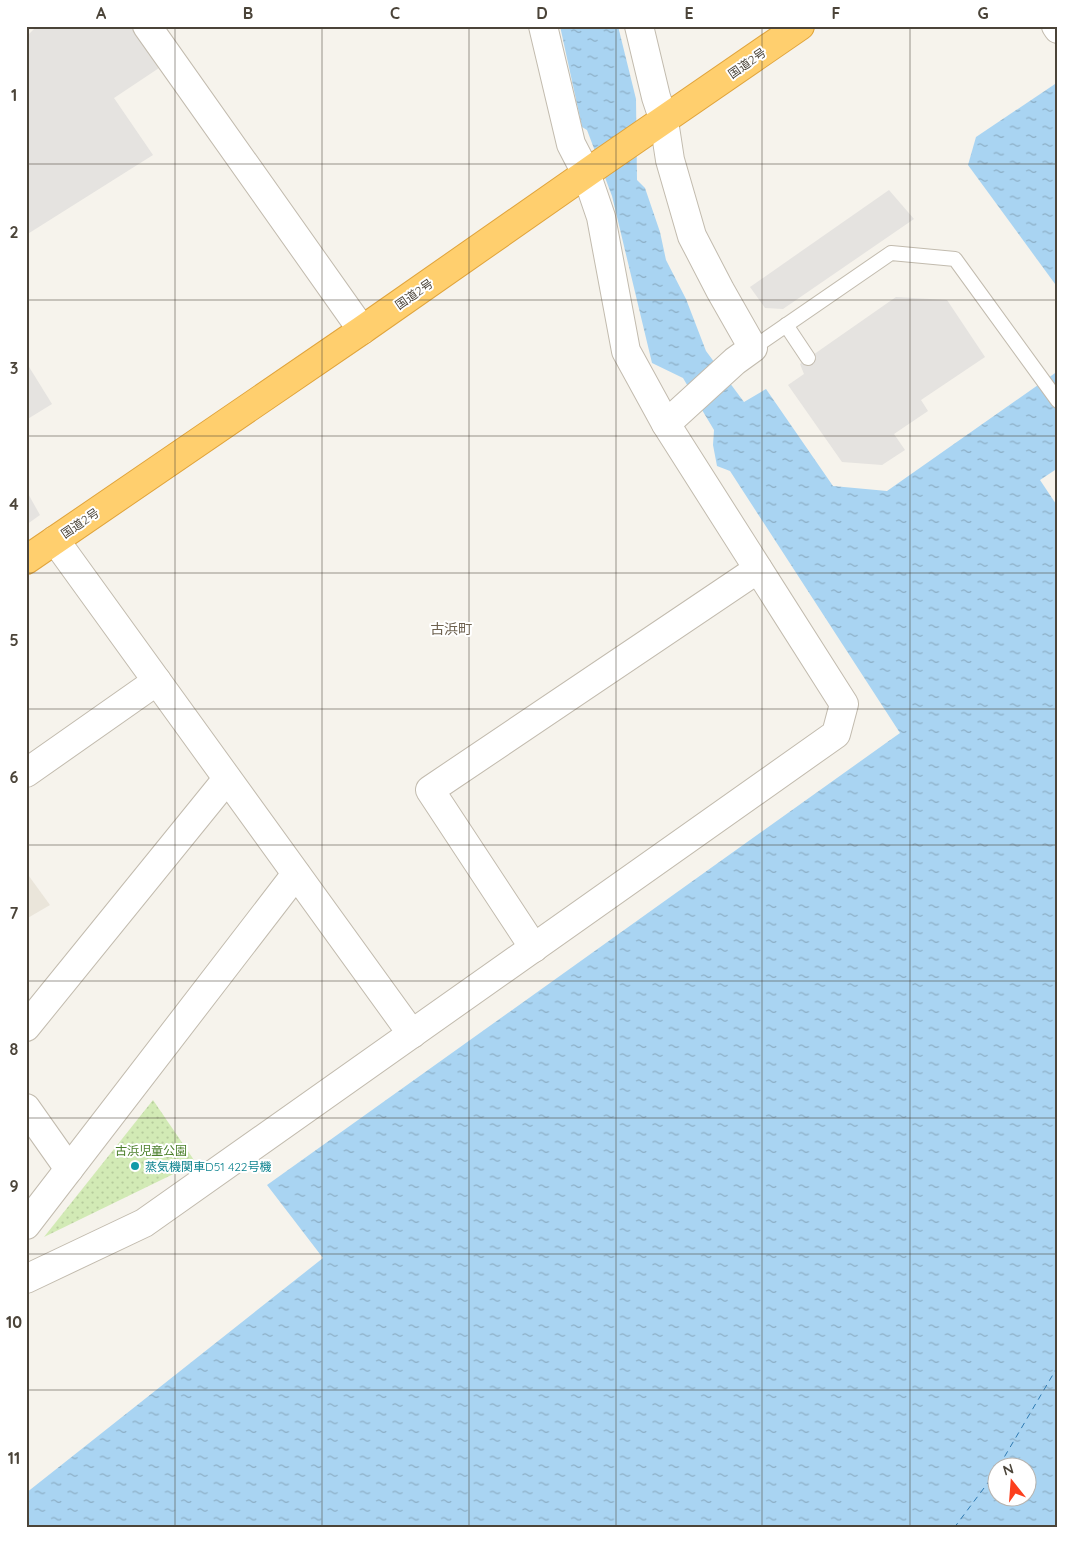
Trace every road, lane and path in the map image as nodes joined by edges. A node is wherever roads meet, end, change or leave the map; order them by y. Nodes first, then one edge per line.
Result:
1 (147, 26) edge
2 (543, 26) edge
3 (639, 26) edge
4 (800, 26) edge
5 (1056, 26) edge
6 (1058, 29) edge
7 (664, 121) junction
8 (594, 168) junction
9 (786, 325) junction
10 (362, 330) junction
11 (744, 355) junction
12 (808, 358) dead end
13 (1058, 401) edge
14 (666, 424) junction
15 (55, 540) junction
16 (26, 560) edge
17 (758, 569) junction
18 (157, 681) junction
19 (26, 773) edge
20 (227, 779) junction
21 (296, 874) junction
22 (534, 948) junction
23 (26, 1027) edge
24 (412, 1034) junction
25 (26, 1108) edge
26 (69, 1169) junction
27 (26, 1225) edge
28 (26, 1279) edge

1 - 10 street
2 - 8 street
3 - 7 street
4 - 7 highway, 国道2号
5 - 6 street
7 - 8 highway, 国道2号
7 - 11 street
8 - 10 highway, 国道2号
8 - 14 street
9 - 11 lane
9 - 12 lane
9 - 13 lane
10 - 15 highway, 国道2号
11 - 14 street
14 - 17 street
15 - 16 highway, 国道2号
15 - 18 street
17 - 22 street
17 - 22 street
18 - 19 street
18 - 20 street
20 - 21 street
20 - 23 street
21 - 24 street
21 - 26 street
22 - 24 street
24 - 28 street
25 - 26 street
26 - 27 street

